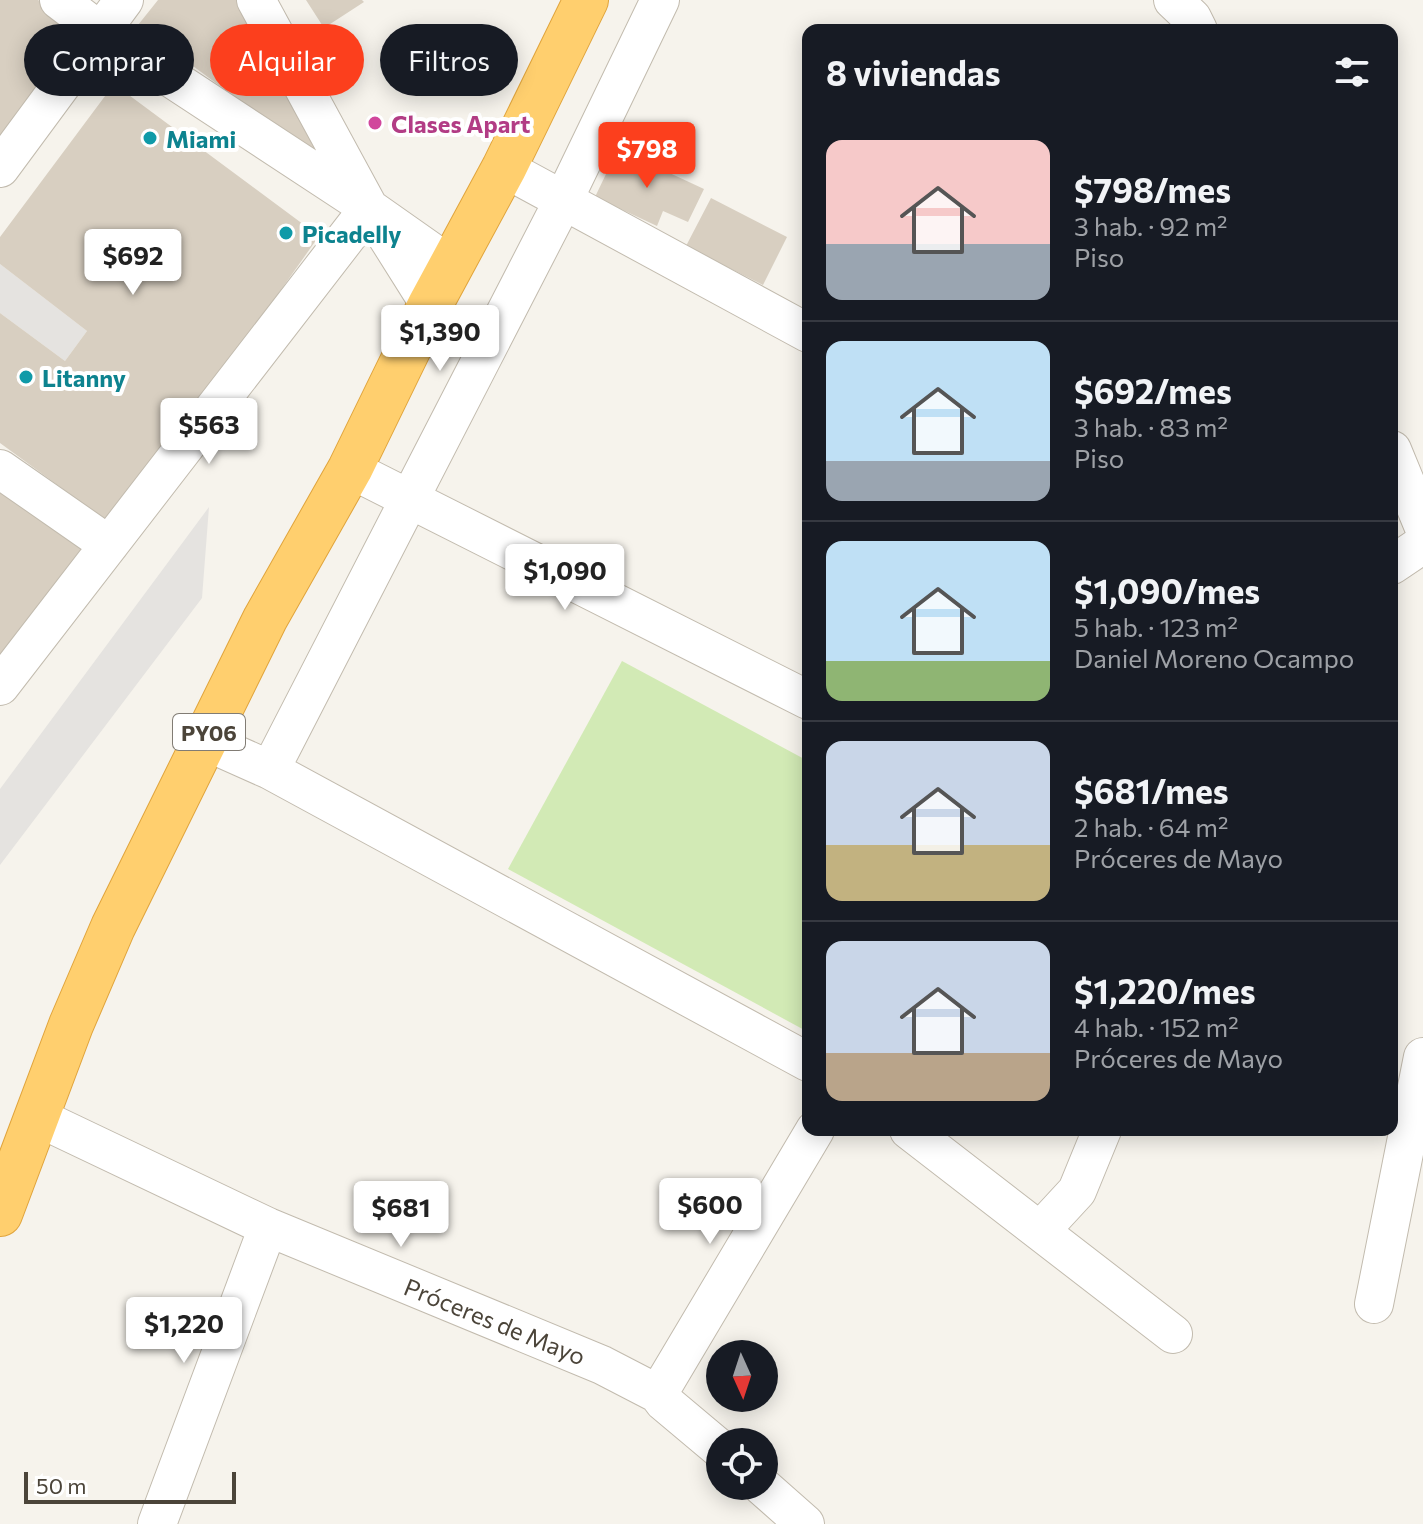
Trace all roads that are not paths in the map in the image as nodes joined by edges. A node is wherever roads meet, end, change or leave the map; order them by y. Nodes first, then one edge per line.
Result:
1 (59, 0) edge
2 (124, 0) edge
3 (256, 0) edge
4 (586, 0) edge
5 (660, 0) edge
6 (1173, 0) edge
7 (90, 24) edge
8 (107, 24) edge
9 (1195, 24) edge
10 (194, 93) edge
11 (53, 96) edge
12 (0, 168) edge
13 (504, 168) junction
14 (563, 201) junction
15 (369, 208) junction
16 (450, 265) junction
17 (430, 305) junction
18 (802, 330) edge
19 (1398, 465) edge
20 (0, 469) edge
21 (350, 469) junction
22 (409, 499) junction
23 (1423, 525) edge
24 (1423, 544) edge
25 (109, 545) junction
26 (1398, 561) edge
27 (0, 686) edge
28 (802, 696) edge
29 (205, 741) junction
30 (270, 770) junction
31 (1423, 1057) edge
32 (802, 1059) edge
33 (37, 1117) junction
34 (1417, 1121) edge
35 (812, 1136) edge
36 (917, 1136) edge
37 (1100, 1136) edge
38 (0, 1214) edge
39 (268, 1227) junction
40 (1041, 1230) junction
41 (1374, 1304) dead end
42 (1173, 1334) dead end
43 (661, 1398) junction
44 (706, 1437) edge
45 (778, 1500) edge
46 (157, 1524) edge
47 (805, 1524) edge

1 - 7 street
2 - 8 street
3 - 15 street
4 - 13 highway, PY06
5 - 14 street
6 - 9 street
10 - 15 street
11 - 12 street
13 - 14 street
13 - 16 highway, PY06
14 - 18 street
14 - 22 street
15 - 16 street
15 - 17 street
15 - 25 street
16 - 17 highway, PY06
17 - 21 highway, PY06
19 - 23 street
20 - 25 street
21 - 22 street
21 - 29 highway, PY06
22 - 28 street
22 - 30 street
24 - 26 street
25 - 27 street
29 - 30 street
29 - 33 highway, PY06
30 - 32 street
31 - 34 street
33 - 38 highway, PY06
33 - 39 street, Próceres de Mayo
34 - 41 street
35 - 43 street
36 - 40 street
37 - 40 street
39 - 43 street, Próceres de Mayo
39 - 46 street
40 - 42 street
43 - 44 street, Próceres de Mayo
45 - 47 street

